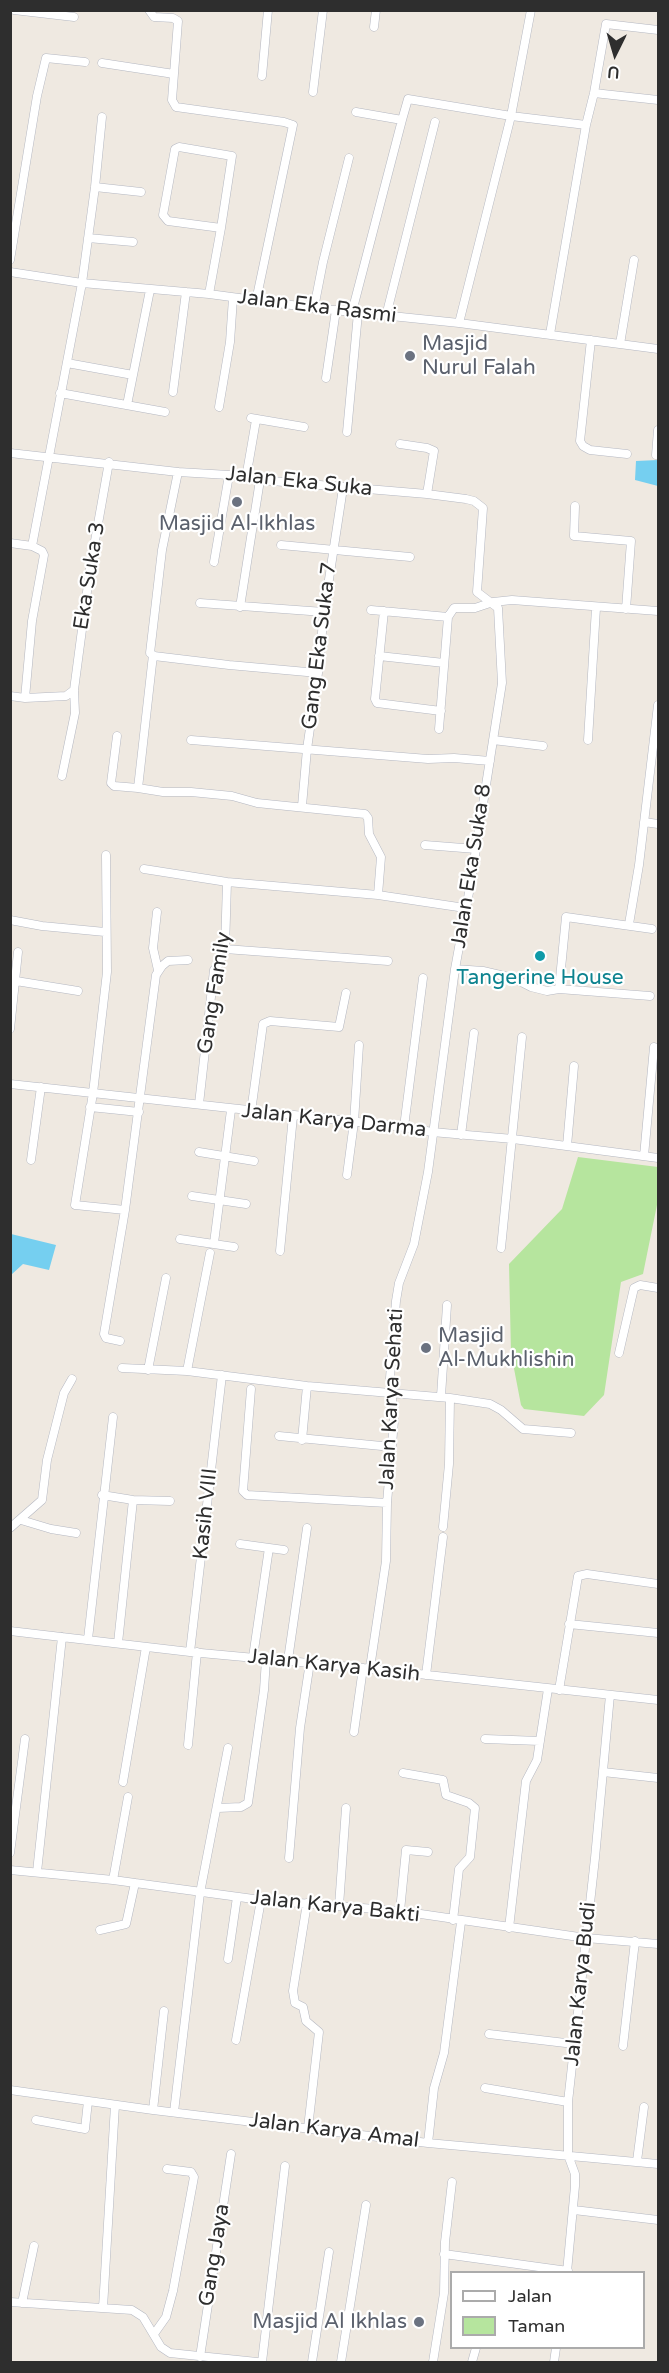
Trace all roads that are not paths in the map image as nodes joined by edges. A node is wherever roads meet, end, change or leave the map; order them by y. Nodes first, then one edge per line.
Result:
1 (14, 10) edge
2 (149, 10) edge
3 (268, 10) edge
4 (323, 10) edge
5 (376, 10) edge
6 (531, 10) edge
7 (74, 16) dead end
8 (374, 27) dead end
9 (658, 30) edge
10 (85, 62) dead end
11 (102, 63) dead end
12 (174, 74) junction
13 (262, 76) dead end
14 (313, 92) dead end
15 (594, 93) junction
16 (658, 100) edge
17 (356, 112) dead end
18 (511, 116) junction
19 (102, 117) dead end
20 (402, 120) junction
21 (435, 122) dead end
22 (586, 125) junction
23 (349, 158) dead end
24 (95, 187) junction
25 (141, 192) dead end
26 (221, 228) junction
27 (88, 238) junction
28 (133, 242) dead end
29 (10, 260) edge
30 (634, 260) dead end
31 (10, 272) edge
32 (82, 282) junction
33 (150, 290) junction
34 (186, 292) junction
35 (209, 294) junction
36 (233, 298) junction
37 (256, 301) junction
38 (314, 308) junction
39 (336, 310) junction
40 (355, 312) junction
41 (386, 316) junction
42 (459, 323) junction
43 (550, 334) junction
44 (591, 340) junction
45 (620, 344) junction
46 (658, 349) edge
47 (66, 363) junction
48 (133, 375) junction
49 (326, 378) dead end
50 (173, 392) dead end
51 (60, 393) junction
52 (127, 405) junction
53 (219, 407) dead end
54 (165, 412) dead end
55 (304, 427) dead end
56 (658, 430) edge
57 (347, 432) dead end
58 (400, 444) dead end
59 (10, 453) edge
60 (627, 454) dead end
61 (656, 455) dead end
62 (49, 456) junction
63 (109, 462) junction
64 (178, 472) junction
65 (229, 475) junction
66 (246, 478) junction
67 (260, 480) junction
68 (343, 488) junction
69 (428, 494) junction
70 (575, 506) dead end
71 (10, 543) edge
72 (281, 545) dead end
73 (32, 546) junction
74 (332, 551) junction
75 (410, 557) dead end
76 (214, 562) dead end
77 (493, 602) junction
78 (200, 603) dead end
79 (240, 607) junction
80 (597, 608) junction
81 (626, 609) junction
82 (371, 610) dead end
83 (384, 611) junction
84 (658, 611) edge
85 (324, 612) junction
86 (448, 617) junction
87 (153, 655) junction
88 (380, 656) junction
89 (444, 663) junction
90 (318, 673) junction
91 (74, 690) junction
92 (10, 696) edge
93 (25, 698) junction
94 (658, 705) edge
95 (441, 711) junction
96 (439, 729) dead end
97 (117, 736) dead end
98 (191, 740) dead end
99 (493, 740) junction
100 (588, 740) dead end
101 (543, 746) dead end
102 (307, 749) junction
103 (490, 761) junction
104 (62, 776) dead end
105 (138, 788) junction
106 (302, 806) junction
107 (644, 822) junction
108 (658, 824) edge
109 (425, 845) dead end
110 (476, 849) junction
111 (106, 855) dead end
112 (144, 869) dead end
113 (227, 882) junction
114 (378, 895) junction
115 (465, 908) junction
116 (157, 912) dead end
117 (10, 920) edge
118 (629, 924) junction
119 (652, 929) dead end
120 (105, 932) junction
121 (225, 950) junction
122 (18, 952) dead end
123 (188, 960) dead end
124 (388, 961) dead end
125 (455, 969) junction
126 (158, 970) junction
127 (423, 978) dead end
128 (16, 981) junction
129 (559, 989) junction
130 (78, 991) dead end
131 (346, 993) dead end
132 (650, 996) dead end
133 (10, 1029) edge
134 (474, 1033) dead end
135 (522, 1037) dead end
136 (359, 1045) dead end
137 (654, 1047) dead end
138 (574, 1066) dead end
139 (10, 1084) edge
140 (41, 1087) junction
141 (93, 1094) junction
142 (140, 1099) junction
143 (199, 1104) junction
144 (90, 1107) junction
145 (231, 1110) junction
146 (139, 1112) junction
147 (251, 1112) junction
148 (293, 1116) junction
149 (354, 1122) junction
150 (404, 1127) junction
151 (432, 1132) junction
152 (461, 1135) junction
153 (513, 1139) junction
154 (567, 1146) junction
155 (199, 1152) dead end
156 (226, 1156) junction
157 (644, 1156) junction
158 (658, 1158) edge
159 (31, 1160) dead end
160 (254, 1161) dead end
161 (347, 1175) dead end
162 (192, 1197) dead end
163 (220, 1200) junction
164 (246, 1204) dead end
165 (125, 1210) junction
166 (180, 1239) dead end
167 (214, 1243) junction
168 (234, 1247) dead end
169 (501, 1248) dead end
170 (280, 1251) dead end
171 (210, 1253) dead end
172 (166, 1278) dead end
173 (658, 1288) edge
174 (447, 1305) dead end
175 (120, 1341) dead end
176 (619, 1353) dead end
177 (122, 1368) dead end
178 (148, 1370) junction
179 (187, 1371) junction
180 (222, 1375) junction
181 (72, 1379) dead end
182 (307, 1386) junction
183 (251, 1389) dead end
184 (390, 1392) junction
185 (441, 1396) junction
186 (450, 1398) junction
187 (113, 1417) dead end
188 (571, 1433) dead end
189 (279, 1437) dead end
190 (302, 1440) junction
191 (392, 1447) junction
192 (102, 1495) junction
193 (133, 1500) junction
194 (170, 1500) dead end
195 (387, 1503) junction
196 (21, 1520) junction
197 (442, 1527) dead end
198 (10, 1528) edge
199 (308, 1528) dead end
200 (76, 1533) dead end
201 (443, 1537) dead end
202 (240, 1544) dead end
203 (269, 1548) junction
204 (284, 1550) dead end
205 (658, 1584) edge
206 (569, 1624) junction
207 (10, 1631) edge
208 (658, 1633) edge
209 (62, 1637) junction
210 (88, 1639) junction
211 (118, 1643) junction
212 (146, 1647) junction
213 (193, 1652) junction
214 (252, 1657) junction
215 (266, 1659) junction
216 (288, 1660) junction
217 (310, 1662) junction
218 (367, 1668) junction
219 (426, 1675) junction
220 (548, 1689) junction
221 (559, 1689) junction
222 (610, 1695) junction
223 (658, 1700) edge
224 (354, 1732) dead end
225 (485, 1738) dead end
226 (25, 1739) dead end
227 (540, 1741) junction
228 (188, 1745) dead end
229 (228, 1748) dead end
230 (603, 1772) junction
231 (403, 1773) dead end
232 (658, 1778) edge
233 (123, 1782) dead end
234 (128, 1797) dead end
235 (218, 1808) junction
236 (346, 1808) dead end
237 (428, 1852) dead end
238 (10, 1853) edge
239 (289, 1858) dead end
240 (10, 1870) edge
241 (37, 1872) junction
242 (113, 1880) junction
243 (135, 1882) junction
244 (200, 1893) junction
245 (237, 1897) junction
246 (261, 1900) junction
247 (307, 1903) junction
248 (339, 1906) junction
249 (400, 1911) junction
250 (457, 1921) junction
251 (509, 1928) junction
252 (100, 1930) dead end
253 (586, 1938) junction
254 (635, 1941) junction
255 (658, 1944) edge
256 (228, 1959) dead end
257 (164, 2011) dead end
258 (489, 2034) dead end
259 (236, 2040) dead end
260 (574, 2044) junction
261 (623, 2046) dead end
262 (485, 2088) dead end
263 (10, 2090) edge
264 (88, 2101) junction
265 (568, 2102) junction
266 (115, 2104) junction
267 (644, 2107) dead end
268 (153, 2110) junction
269 (174, 2112) junction
270 (36, 2120) dead end
271 (308, 2128) junction
272 (428, 2143) junction
273 (231, 2154) dead end
274 (568, 2155) junction
275 (637, 2161) junction
276 (658, 2164) edge
277 (285, 2166) dead end
278 (167, 2169) dead end
279 (452, 2182) dead end
280 (366, 2205) dead end
281 (574, 2210) junction
282 (658, 2220) edge
283 (34, 2246) dead end
284 (329, 2252) dead end
285 (444, 2254) junction
286 (561, 2271) edge
287 (568, 2271) edge
288 (10, 2302) edge
289 (22, 2303) junction
290 (103, 2308) junction
291 (154, 2334) junction
292 (200, 2357) junction
293 (257, 2362) edge
294 (262, 2362) edge
295 (312, 2362) edge
296 (341, 2362) edge
297 (433, 2362) edge

1 - 7 street
2 - 12 street
3 - 13 street
4 - 14 street
5 - 8 street
6 - 18 street
9 - 15 street
10 - 29 street
11 - 12 street
12 - 37 street
15 - 16 street
15 - 22 street
17 - 20 street
18 - 20 street
18 - 22 street
18 - 42 street
19 - 24 street
20 - 40 street
21 - 41 street
22 - 43 street
23 - 38 street
24 - 25 street
24 - 27 street
26 - 26 street
26 - 35 street
27 - 28 street
27 - 32 street
30 - 45 street
31 - 32 street, Jalan Eka Rasmi
32 - 33 street, Jalan Eka Rasmi
32 - 47 street
33 - 34 street, Jalan Eka Rasmi
33 - 48 street
34 - 35 street, Jalan Eka Rasmi
34 - 50 street
35 - 36 street, Jalan Eka Rasmi
36 - 37 street, Jalan Eka Rasmi
36 - 53 street
37 - 38 street, Jalan Eka Rasmi
38 - 39 street, Jalan Eka Rasmi
39 - 40 street, Jalan Eka Rasmi
39 - 49 street
40 - 41 street, Jalan Eka Rasmi
40 - 57 street
41 - 42 street, Jalan Eka Rasmi
42 - 43 street, Jalan Eka Rasmi
43 - 44 street, Jalan Eka Rasmi
44 - 45 street, Jalan Eka Rasmi
44 - 60 street
45 - 46 street, Jalan Eka Rasmi
47 - 48 street
47 - 51 street
48 - 52 street
51 - 52 street
51 - 62 street
52 - 54 street
55 - 66 street
56 - 61 street
58 - 69 street
59 - 62 street, Jalan Eka Suka
62 - 63 street, Jalan Eka Suka
62 - 73 street
63 - 64 street, Jalan Eka Suka
63 - 91 street, Eka Suka 3
64 - 65 street, Jalan Eka Suka
64 - 87 street
65 - 66 street, Jalan Eka Suka
65 - 76 street
66 - 67 street, Jalan Eka Suka
67 - 68 street, Jalan Eka Suka
67 - 79 street
68 - 69 street, Jalan Eka Suka
68 - 74 street, Gang Eka Suka 7
69 - 77 street, Jalan Eka Suka
70 - 81 street
71 - 73 street
72 - 74 street
73 - 93 street
74 - 75 street
74 - 85 street, Gang Eka Suka 7
77 - 80 street
77 - 86 street
77 - 99 street, Jalan Eka Suka 8
78 - 79 street
79 - 85 street
80 - 81 street
80 - 100 street
81 - 84 street
82 - 83 street
83 - 86 street
83 - 88 street
85 - 90 street, Gang Eka Suka 7
86 - 89 street
87 - 90 street
87 - 105 street
88 - 89 street
88 - 95 street
89 - 95 street
90 - 102 street, Gang Eka Suka 7
91 - 93 street
91 - 104 street, Eka Suka 3
92 - 93 street
94 - 107 street
95 - 96 street
97 - 105 street
98 - 102 street
99 - 101 street
99 - 103 street, Jalan Eka Suka 8
102 - 103 street
102 - 106 street, Gang Eka Suka 7
103 - 110 street, Jalan Eka Suka 8
105 - 106 street
106 - 114 street
107 - 108 street
107 - 118 street
109 - 110 street
110 - 115 street, Jalan Eka Suka 8
111 - 120 street
112 - 113 street
113 - 114 street
113 - 121 street, Gang Family
114 - 115 street
115 - 125 street, Jalan Eka Suka 8
116 - 126 street
117 - 120 street
118 - 119 street
118 - 129 street
120 - 141 street
121 - 124 street
121 - 143 street, Gang Family
122 - 128 street
123 - 126 street
125 - 129 street
125 - 151 street, Jalan Eka Suka 8
126 - 142 street
127 - 150 street
128 - 130 street
128 - 133 street
129 - 132 street
131 - 147 street
134 - 152 street
135 - 153 street
136 - 149 street
137 - 157 street
138 - 154 street
139 - 140 street, Jalan Karya Darma
140 - 141 street, Jalan Karya Darma
140 - 159 street
141 - 142 street, Jalan Karya Darma
141 - 144 street
142 - 143 street, Jalan Karya Darma
142 - 146 street
143 - 145 street, Jalan Karya Darma
144 - 146 street
144 - 165 street
145 - 147 street, Jalan Karya Darma
145 - 156 street
146 - 165 street
147 - 148 street, Jalan Karya Darma
148 - 149 street, Jalan Karya Darma
148 - 170 street
149 - 150 street, Jalan Karya Darma
149 - 161 street
150 - 151 street, Jalan Karya Darma
151 - 152 street, Jalan Karya Darma
151 - 184 street, Jalan Karya Sehati
152 - 153 street, Jalan Karya Darma
153 - 154 street, Jalan Karya Darma
153 - 169 street
154 - 157 street, Jalan Karya Darma
155 - 156 street
156 - 160 street
156 - 163 street
157 - 158 street, Jalan Karya Darma
162 - 163 street
163 - 164 street
163 - 167 street
165 - 175 street
166 - 167 street
167 - 168 street
171 - 179 street
172 - 178 street
173 - 176 street
174 - 185 street
177 - 178 street
178 - 179 street
179 - 180 street
180 - 182 street
180 - 213 street, Kasih VIII
181 - 196 street
182 - 184 street
182 - 190 street
183 - 195 street
184 - 185 street
184 - 191 street, Jalan Karya Sehati
185 - 186 street
186 - 188 street
186 - 197 street
187 - 192 street
189 - 190 street
190 - 191 street
191 - 195 street, Jalan Karya Sehati
192 - 193 street
192 - 210 street
193 - 194 street
193 - 211 street
195 - 218 street, Jalan Karya Sehati
196 - 198 street
196 - 200 street
199 - 216 street
201 - 219 street
202 - 203 street
203 - 204 street
203 - 214 street
205 - 206 street
206 - 208 street
206 - 221 street
207 - 209 street, Jalan Karya Kasih
209 - 210 street, Jalan Karya Kasih
209 - 241 street
210 - 211 street, Jalan Karya Kasih
211 - 212 street, Jalan Karya Kasih
212 - 213 street, Jalan Karya Kasih
212 - 233 street
213 - 214 street, Jalan Karya Kasih
213 - 228 street, Kasih VIII
214 - 215 street, Jalan Karya Kasih
215 - 216 street, Jalan Karya Kasih
215 - 235 street
216 - 217 street, Jalan Karya Kasih
217 - 218 street, Jalan Karya Kasih
217 - 239 street
218 - 219 street, Jalan Karya Kasih
218 - 224 street, Jalan Karya Sehati
219 - 220 street, Jalan Karya Kasih
220 - 221 street, Jalan Karya Kasih
220 - 227 street
221 - 222 street, Jalan Karya Kasih
222 - 223 street, Jalan Karya Kasih
222 - 230 street, Jalan Karya Budi
225 - 227 street
226 - 238 street
227 - 251 street
229 - 235 street
230 - 232 street
230 - 253 street, Jalan Karya Budi
231 - 250 street
234 - 242 street
235 - 244 street
236 - 248 street
237 - 249 street
240 - 241 street, Jalan Karya Bakti
241 - 242 street, Jalan Karya Bakti
242 - 243 street, Jalan Karya Bakti
243 - 244 street, Jalan Karya Bakti
243 - 252 street
244 - 245 street, Jalan Karya Bakti
244 - 269 street
245 - 246 street, Jalan Karya Bakti
245 - 256 street
246 - 247 street, Jalan Karya Bakti
246 - 259 street
247 - 248 street, Jalan Karya Bakti
247 - 271 street
248 - 249 street, Jalan Karya Bakti
249 - 250 street, Jalan Karya Bakti
250 - 251 street, Jalan Karya Bakti
250 - 272 street
251 - 253 street, Jalan Karya Bakti
253 - 254 street, Jalan Karya Bakti
253 - 260 street, Jalan Karya Budi
254 - 255 street, Jalan Karya Bakti
254 - 261 street
257 - 268 street
258 - 260 street
260 - 265 street, Jalan Karya Budi
262 - 265 street
263 - 264 street, Jalan Karya Amal
264 - 266 street, Jalan Karya Amal
264 - 270 street
265 - 274 street, Jalan Karya Budi
266 - 268 street, Jalan Karya Amal
266 - 290 street
267 - 275 street
268 - 269 street, Jalan Karya Amal
269 - 271 street, Jalan Karya Amal
271 - 272 street, Jalan Karya Amal
272 - 274 street, Jalan Karya Amal
273 - 292 street, Gang Jaya
274 - 275 street, Jalan Karya Amal
274 - 281 street, Jalan Karya Budi
275 - 276 street, Jalan Karya Amal
277 - 294 street
278 - 291 street
279 - 285 street
280 - 296 street
281 - 282 street
281 - 287 street, Jalan Karya Budi
283 - 289 street
284 - 295 street
285 - 286 street
285 - 297 street
288 - 289 street
289 - 290 street
290 - 291 street
291 - 292 street
292 - 293 street

